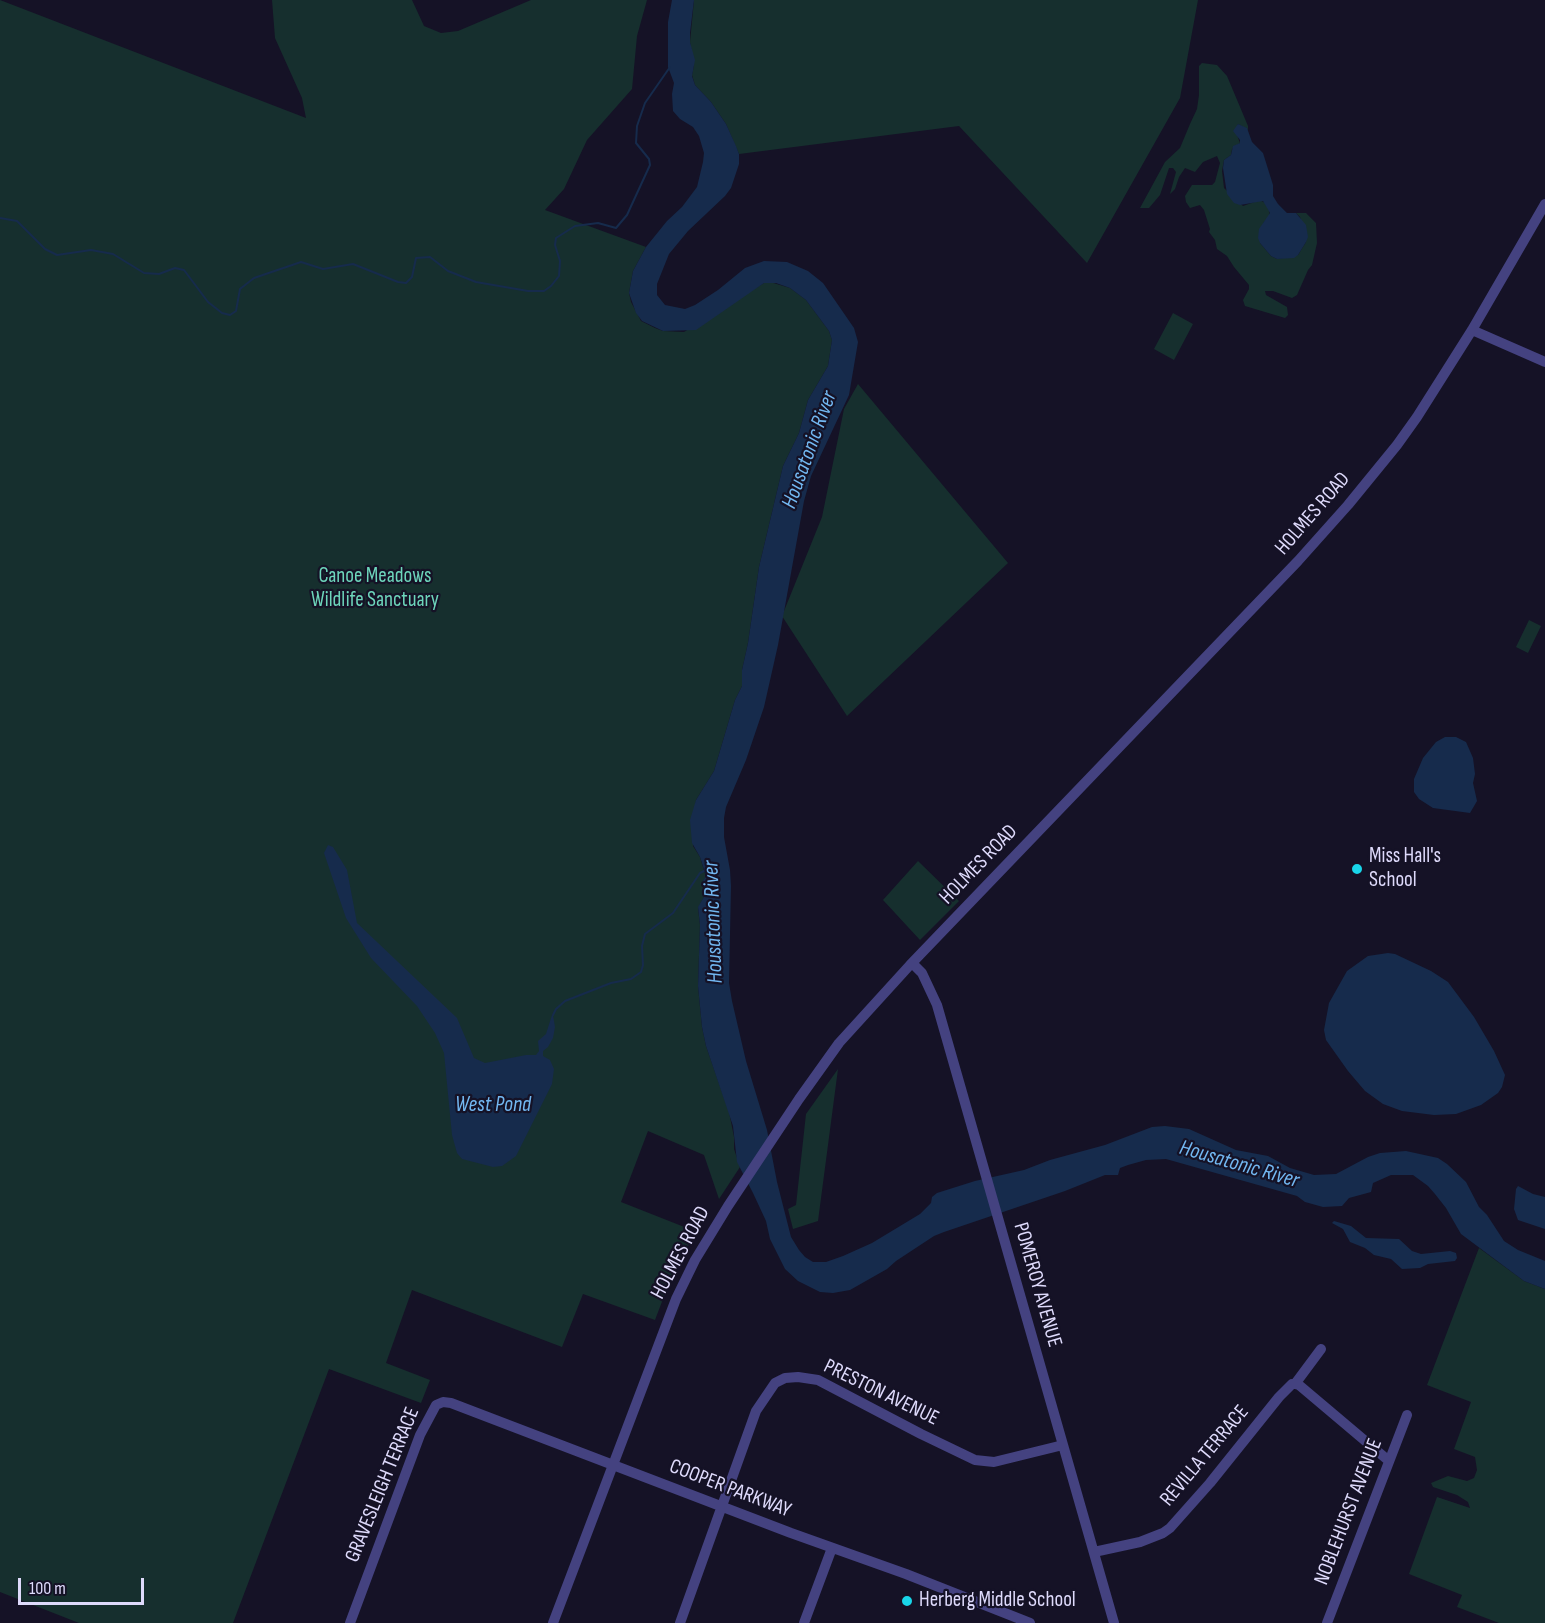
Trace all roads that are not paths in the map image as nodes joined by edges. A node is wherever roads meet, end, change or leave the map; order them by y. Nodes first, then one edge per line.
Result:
1 (1545, 204) edge
2 (1472, 330) junction
3 (1545, 362) edge
4 (912, 963) junction
5 (1321, 1349) dead end
6 (1295, 1384) junction
7 (1407, 1415) dead end
8 (1064, 1445) junction
9 (1389, 1461) junction
10 (614, 1465) junction
11 (723, 1506) junction
12 (832, 1548) junction
13 (1094, 1552) junction
14 (350, 1623) edge
15 (553, 1623) edge
16 (680, 1623) edge
17 (804, 1623) edge
18 (1030, 1623) edge
19 (1114, 1623) edge
20 (1327, 1623) edge

1 - 2 street, HOLMES ROAD
2 - 3 street
2 - 4 street, HOLMES ROAD
4 - 8 street, POMEROY AVENUE
4 - 10 street, HOLMES ROAD
5 - 6 street, REVILLA TERRACE
6 - 9 street
6 - 13 street, REVILLA TERRACE
7 - 9 street, NOBLEHURST AVENUE
8 - 11 street, PRESTON AVENUE
8 - 13 street, POMEROY AVENUE
9 - 20 street, NOBLEHURST AVENUE
10 - 11 street, COOPER PARKWAY
10 - 14 street, GRAVESLEIGH TERRACE
10 - 15 street, HOLMES ROAD
11 - 12 street, COOPER PARKWAY
11 - 16 street
12 - 17 street
12 - 18 street, COOPER PARKWAY
13 - 19 street, POMEROY AVENUE

